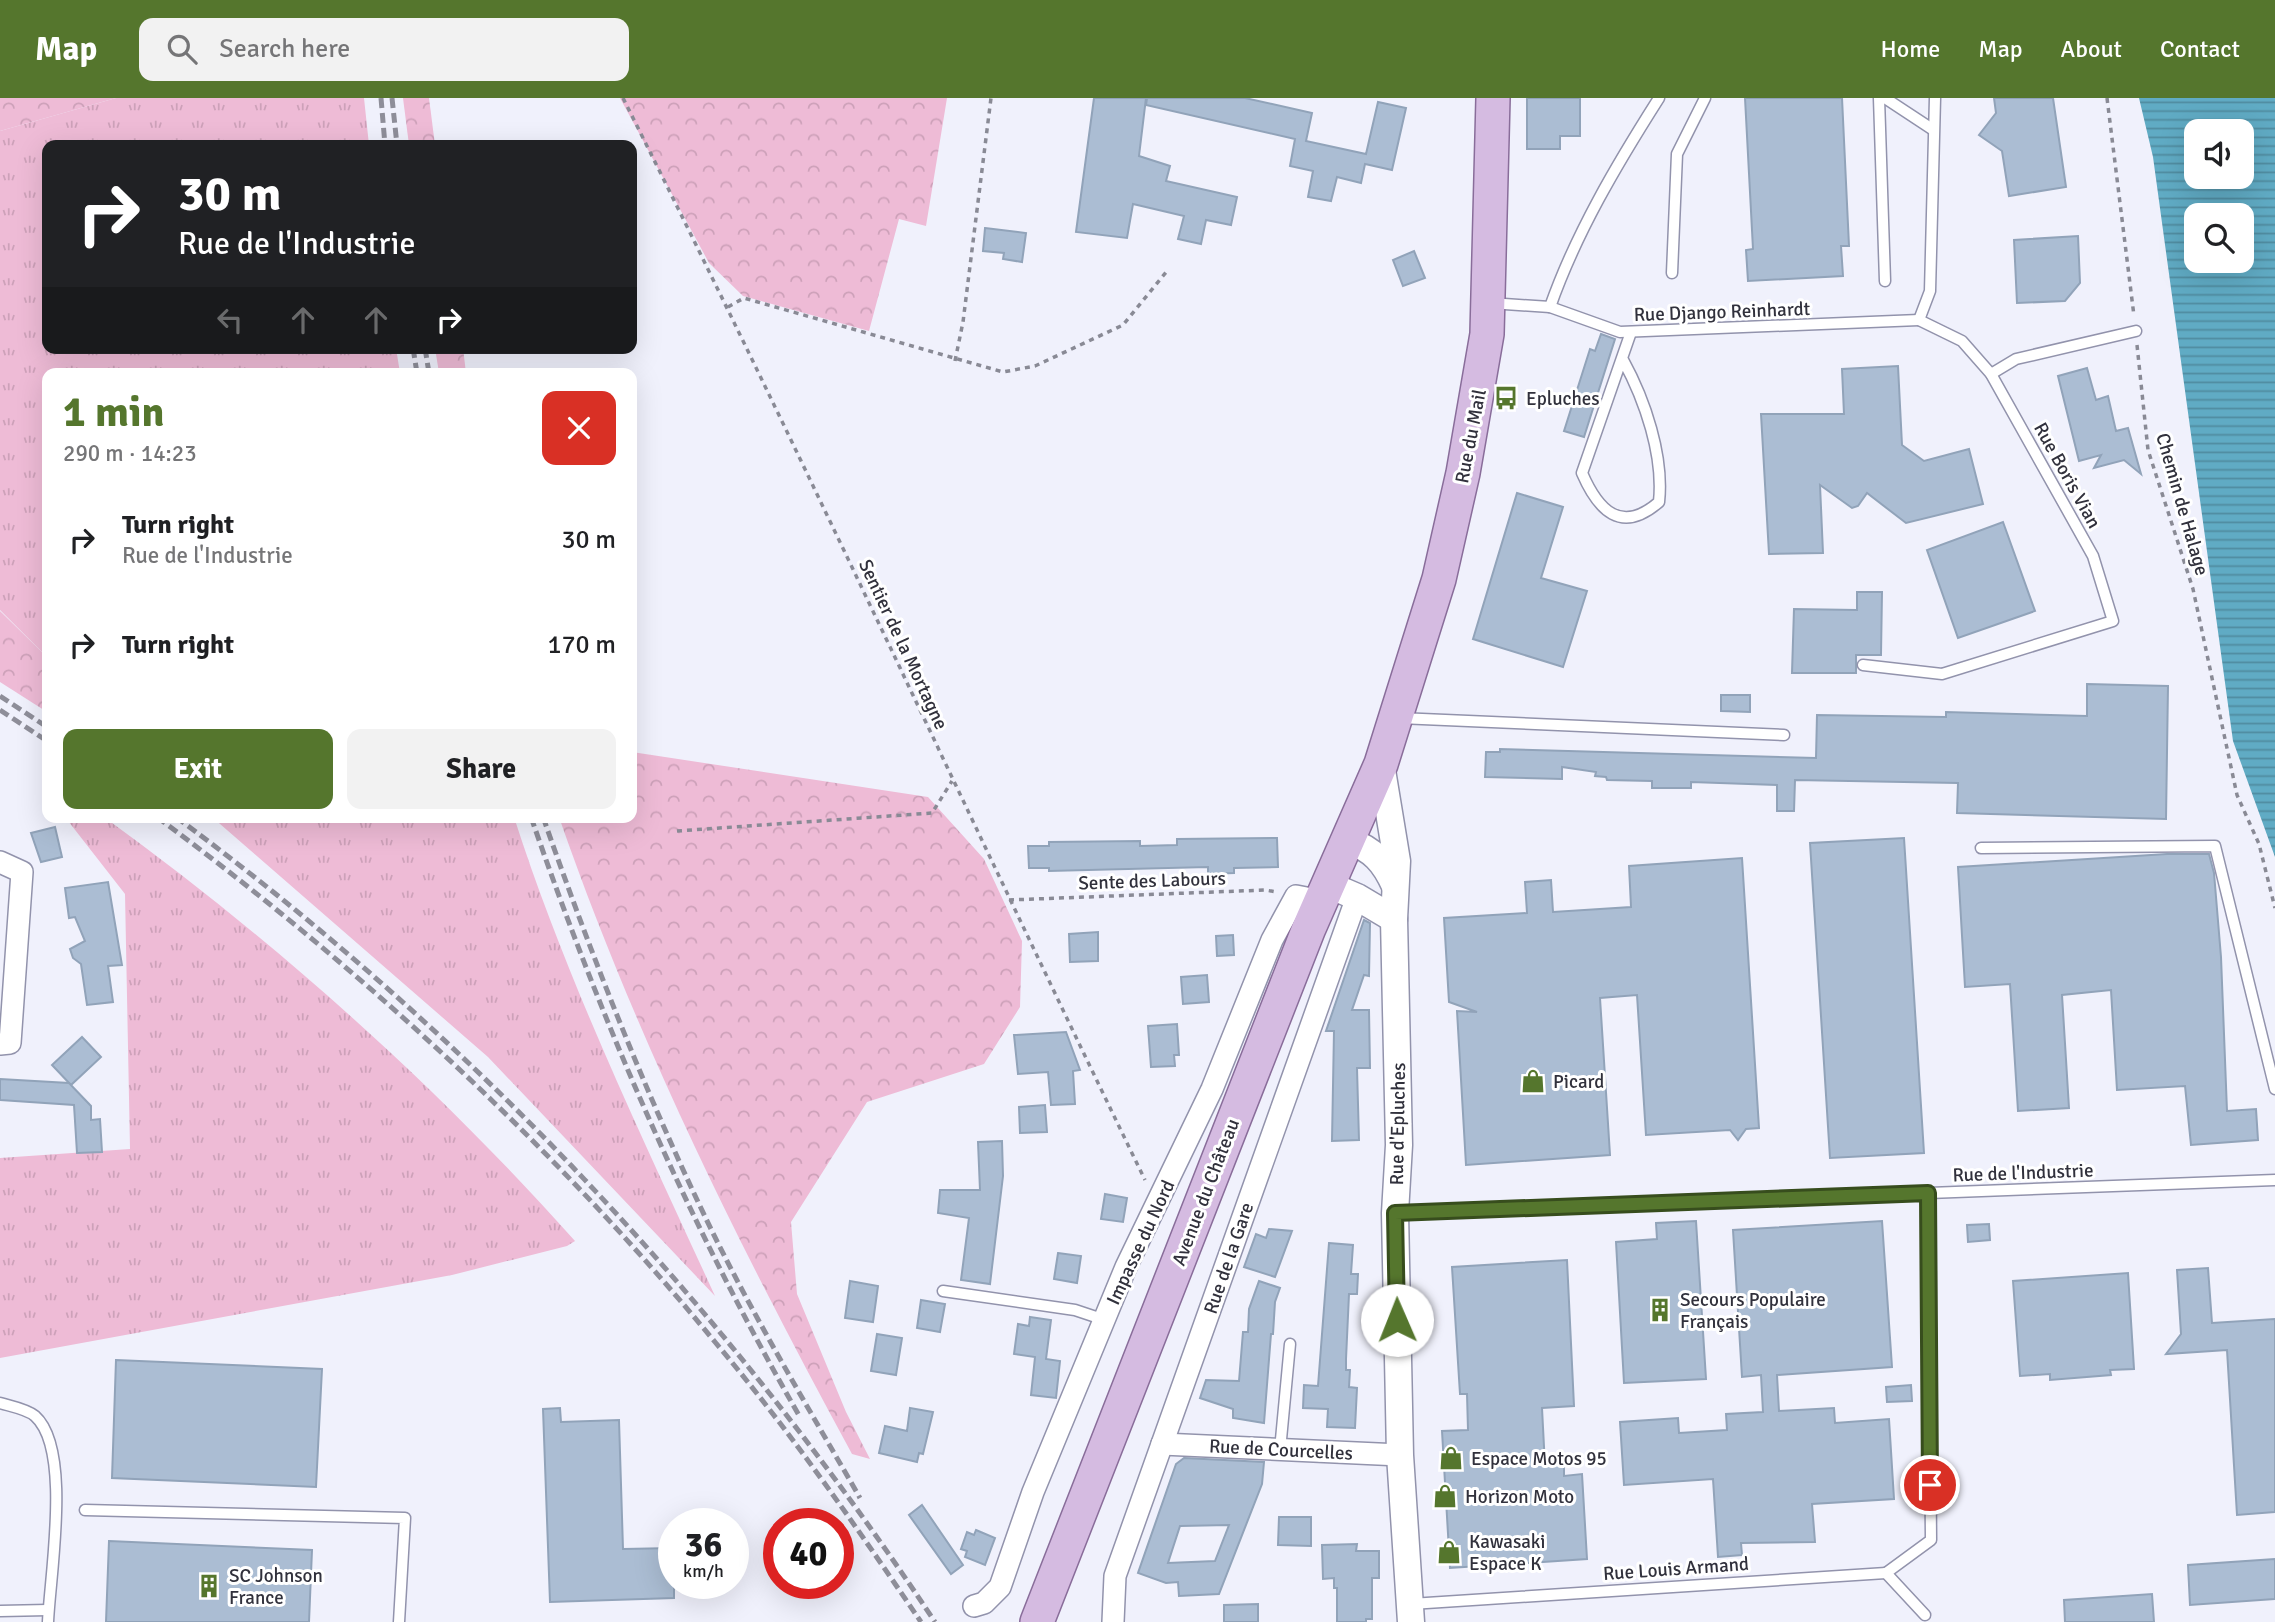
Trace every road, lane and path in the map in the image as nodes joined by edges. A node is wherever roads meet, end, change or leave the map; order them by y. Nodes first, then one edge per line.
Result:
1 (623, 98) edge
2 (991, 98) edge
3 (1493, 98) edge
4 (1659, 98) edge
5 (1705, 98) edge
6 (1879, 98) edge
7 (1885, 98) edge
8 (1935, 98) edge
9 (2107, 98) edge
10 (1932, 130) junction
11 (1167, 271) dead end
12 (1672, 274) dead end
13 (1885, 281) dead end
14 (1488, 303) junction
15 (727, 307) junction
16 (1550, 307) junction
17 (1919, 320) junction
18 (2136, 331) junction
19 (1631, 332) junction
20 (1623, 360) junction
21 (955, 361) junction
22 (1991, 374) junction
23 (1863, 665) dead end
24 (1396, 718) junction
25 (1784, 735) dead end
26 (1381, 764) junction
27 (952, 781) junction
28 (677, 831) dead end
29 (1348, 840) junction
30 (1981, 848) dead end
31 (0, 862) edge
32 (1395, 886) junction
33 (1326, 895) junction
34 (1008, 900) junction
35 (2275, 908) edge
36 (1394, 919) junction
37 (7, 961) edge
38 (5, 1043) edge
39 (2275, 1089) edge
40 (2275, 1180) edge
41 (1928, 1193) junction
42 (1157, 1204) junction
43 (1395, 1213) junction
44 (943, 1291) dead end
45 (1105, 1320) junction
46 (1290, 1344) dead end
47 (0, 1403) edge
48 (1162, 1444) junction
49 (1280, 1450) junction
50 (1400, 1455) junction
51 (85, 1510) dead end
52 (1886, 1573) junction
53 (974, 1606) dead end
54 (0, 1611) edge
55 (1411, 1613) edge
56 (1925, 1615) dead end
57 (48, 1616) edge
58 (399, 1622) edge
59 (1037, 1622) edge
60 (1113, 1622) edge

1 - 15 path, Sentier de la Mortagne
2 - 21 path
3 - 14 main road, Rue du Mail
4 - 16 lane
5 - 12 lane
6 - 13 lane
7 - 10 lane
8 - 10 lane
9 - 18 path, Chemin de Halage
10 - 17 lane
11 - 21 path
14 - 16 lane, Rue Django Reinhardt
14 - 24 main road, Rue du Mail
15 - 21 path
15 - 27 path, Sentier de la Mortagne
16 - 19 lane, Rue Django Reinhardt
17 - 19 lane, Rue Django Reinhardt
17 - 22 lane, Rue Boris Vian
18 - 22 lane
18 - 35 path, Chemin de Halage
19 - 20 lane
20 - 20 lane
22 - 23 lane, Rue Boris Vian
24 - 25 lane
24 - 26 main road, Rue du Mail
26 - 29 main road, Avenue du Château
26 - 32 street, Rue d'Epluches
27 - 28 path
27 - 34 path, Sentier de la Mortagne
29 - 32 street
29 - 33 main road, Avenue du Château
30 - 39 lane
31 - 37 street
32 - 36 street, Rue d'Epluches
33 - 34 path, Sente des Labours
33 - 36 street
33 - 42 street, Impasse du Nord
33 - 48 street, Rue de la Gare
33 - 59 main road, Avenue du Château
34 - 42 path, Sentier de la Mortagne
36 - 43 street, Rue d'Epluches
37 - 38 street
40 - 41 lane, Rue de l'Industrie
41 - 43 lane, Rue de l'Industrie
41 - 52 lane
42 - 45 street, Impasse du Nord
43 - 50 street, Rue d'Epluches
44 - 45 lane
45 - 53 street, Impasse du Nord
46 - 49 lane
47 - 57 lane
48 - 49 street, Rue de Courcelles
48 - 60 street, Rue de la Gare
49 - 50 street, Rue de Courcelles
50 - 55 street, Rue d'Epluches
51 - 58 lane
52 - 55 lane, Rue Louis Armand
52 - 56 lane
54 - 57 lane

